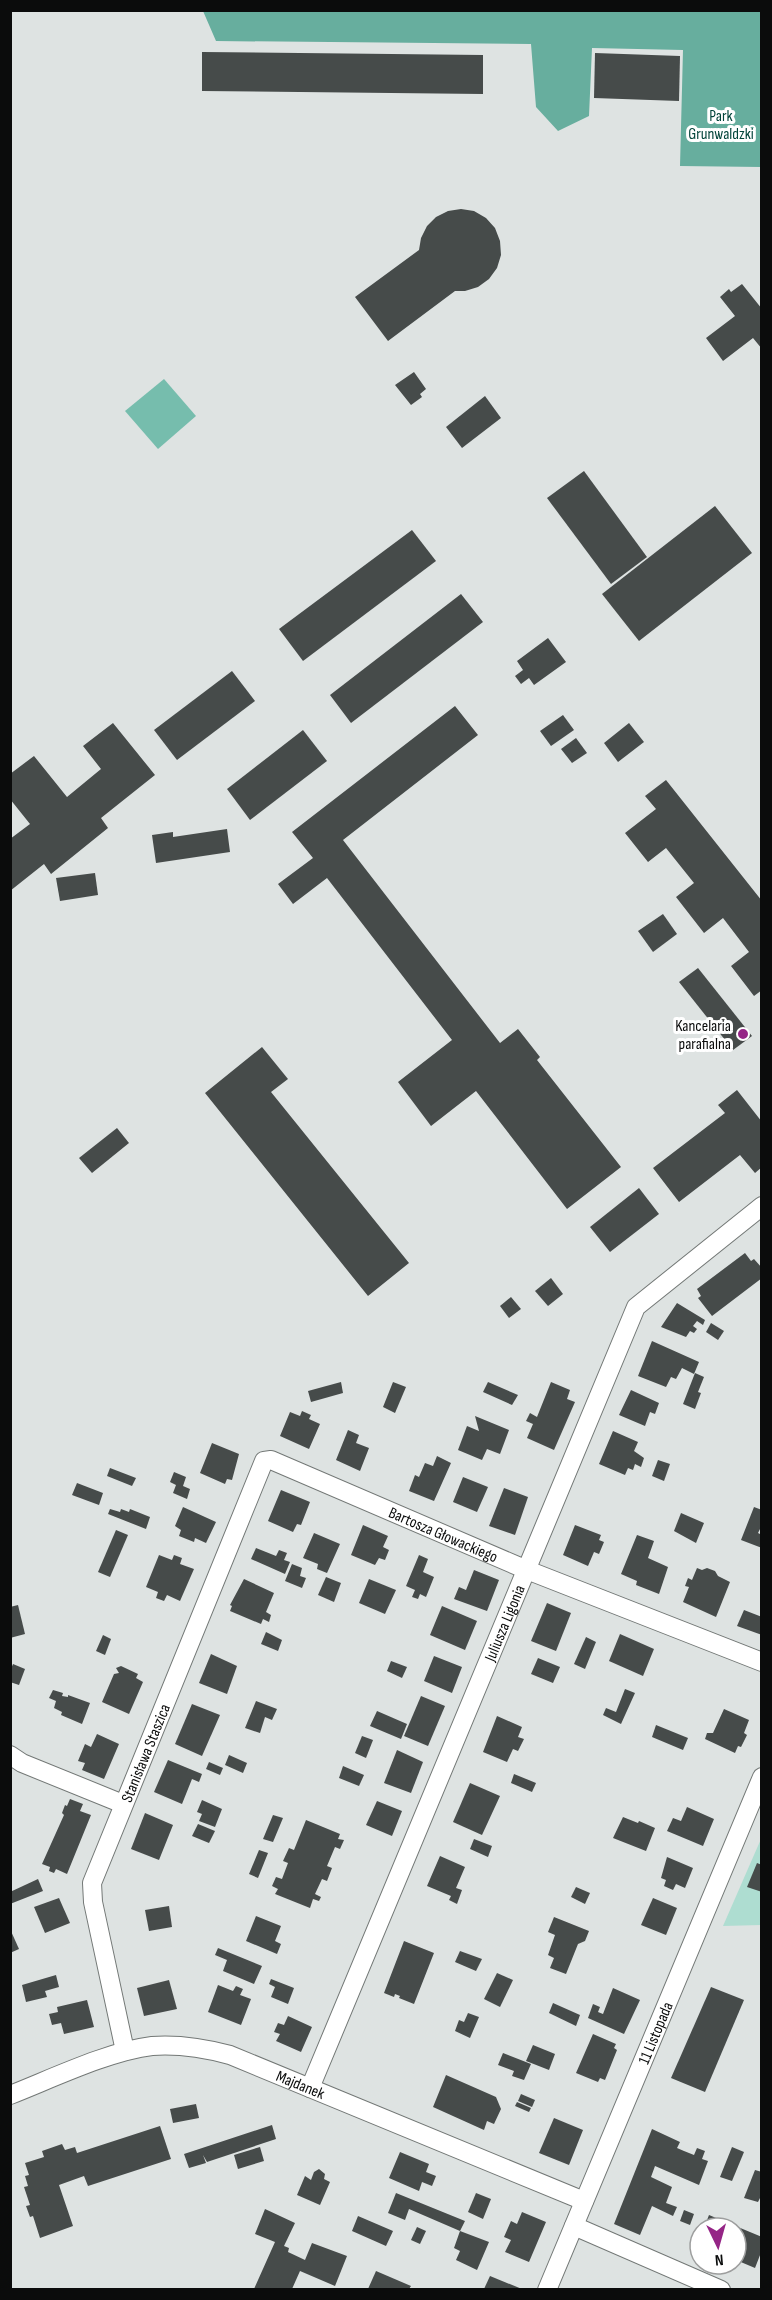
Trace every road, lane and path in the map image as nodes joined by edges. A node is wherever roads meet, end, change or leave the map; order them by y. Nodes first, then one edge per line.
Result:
1 (762, 1206) edge
2 (262, 1464) joint
3 (527, 1570) junction
4 (762, 1662) edge
5 (10, 1755) edge
6 (762, 1777) edge
7 (123, 1804) junction
8 (125, 2051) junction
9 (310, 2088) junction
10 (10, 2095) edge
11 (584, 2201) junction
12 (574, 2226) junction
13 (547, 2289) edge
14 (721, 2289) edge

1 - 3 street, Juliusza Ligonia
2 - 3 street, Bartosza Głowackiego
2 - 7 street, Stanisława Staszica
3 - 4 street, Bartosza Głowackiego
3 - 9 street, Juliusza Ligonia
5 - 7 street
6 - 11 street, 11 Listopada
7 - 8 street, Stanisława Staszica
8 - 9 street, Majdanek
8 - 10 street, Majdanek
9 - 11 street, Majdanek
11 - 12 street, 11 Listopada
12 - 13 street, 11 Listopada
12 - 14 street

